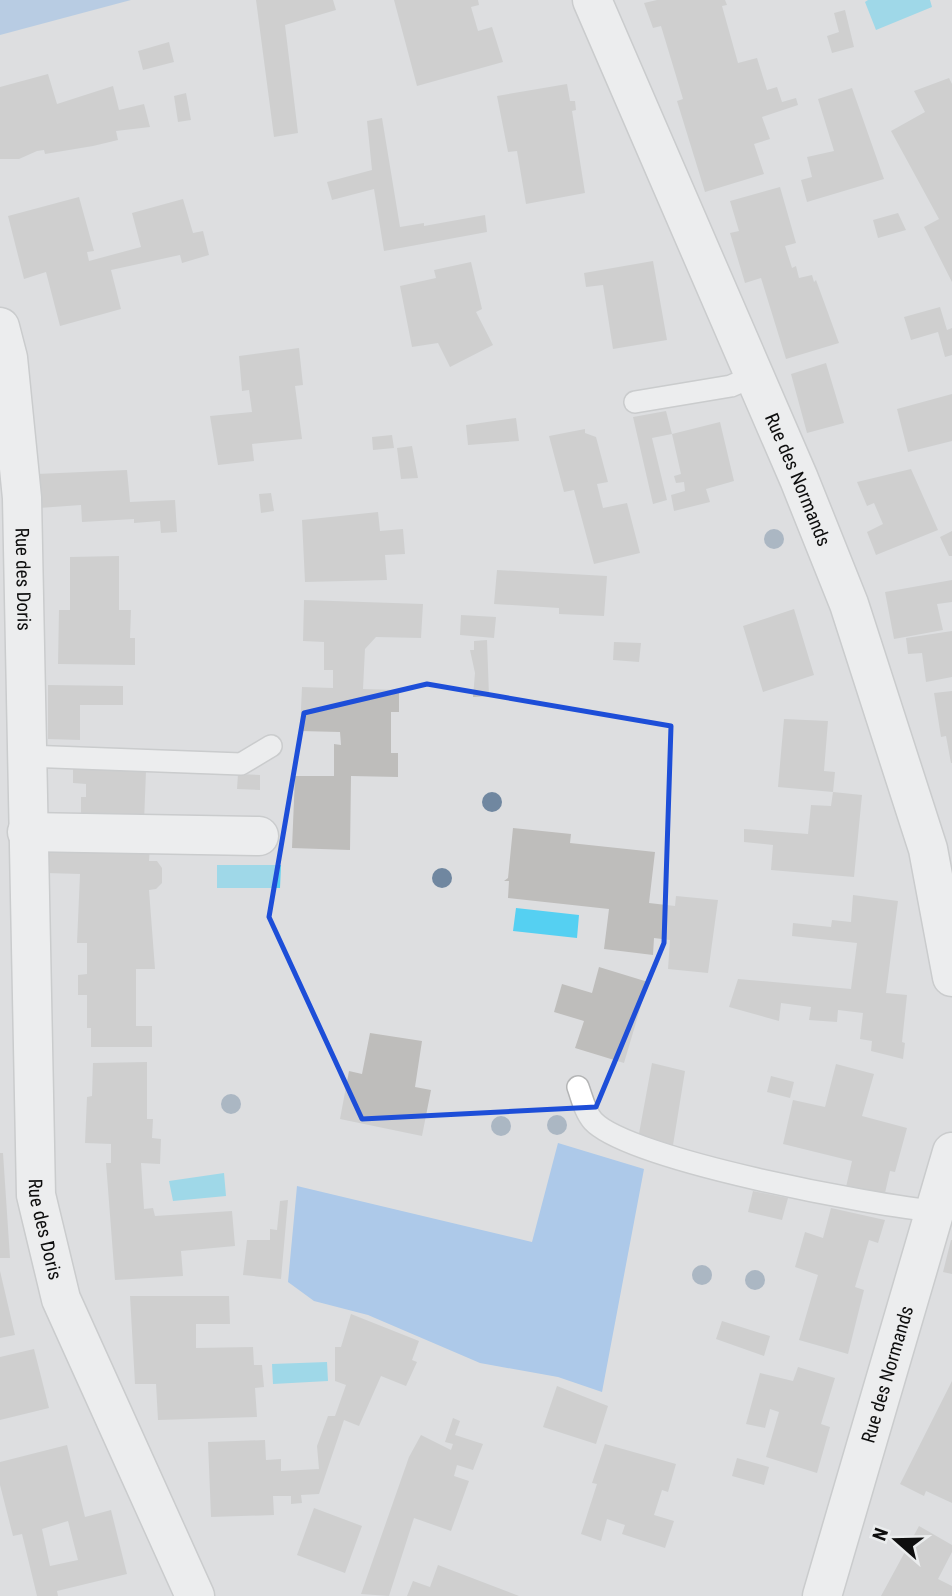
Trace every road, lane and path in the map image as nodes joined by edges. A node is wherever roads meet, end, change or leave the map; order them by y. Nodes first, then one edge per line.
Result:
1 (592, 0) edge
2 (0, 327) edge
3 (754, 376) junction
4 (635, 402) dead end
5 (271, 746) dead end
6 (26, 756) junction
7 (27, 832) junction
8 (259, 836) dead end
9 (952, 977) edge
10 (578, 1087) dead end
11 (952, 1152) edge
12 (936, 1211) junction
13 (195, 1596) edge
14 (205, 1596) edge
15 (222, 1596) edge
16 (822, 1596) edge

1 - 3 street, Rue des Normands
2 - 6 street, Rue des Doris
3 - 4 lane
3 - 9 street, Rue des Normands
5 - 6 lane
6 - 7 street, Rue des Doris
7 - 8 street
7 - 13 street, Rue des Doris
10 - 12 lane
11 - 12 street, Rue des Normands
12 - 16 street, Rue des Normands
14 - 15 street

